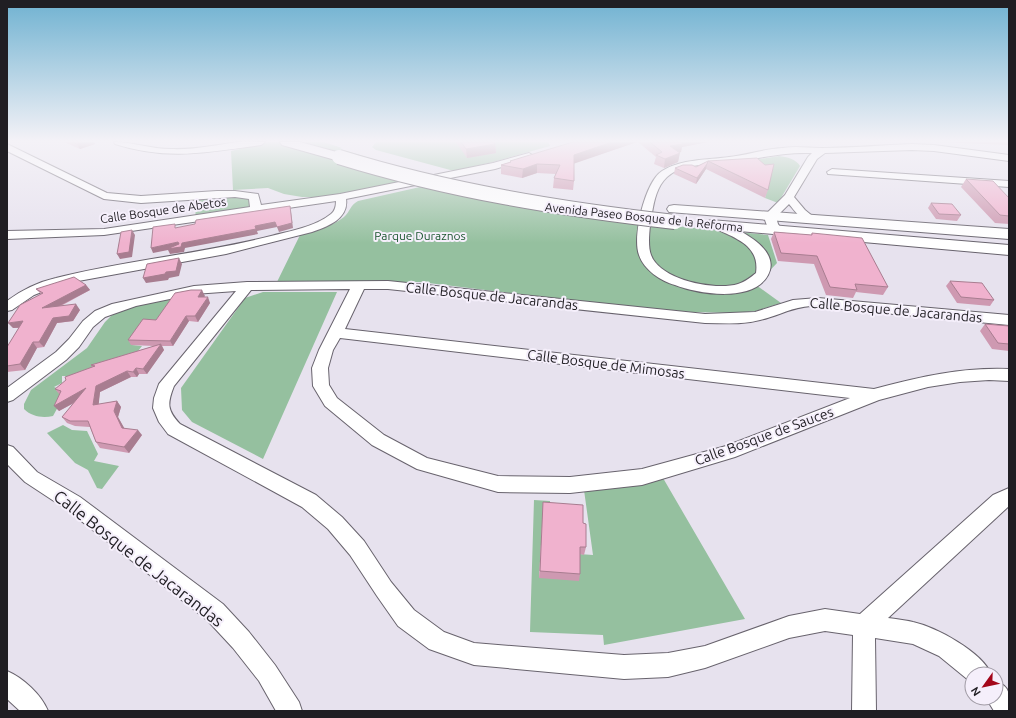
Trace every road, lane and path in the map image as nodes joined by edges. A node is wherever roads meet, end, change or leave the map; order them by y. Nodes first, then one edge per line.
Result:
1 (62, 176) edge
2 (402, 176) edge
3 (447, 176) edge
4 (455, 176) edge
5 (662, 176) edge
6 (802, 176) edge
7 (884, 176) edge
8 (1009, 184) edge
9 (254, 196) junction
10 (340, 197) junction
11 (789, 197) junction
12 (283, 205) junction
13 (256, 210) junction
14 (675, 216) junction
15 (770, 216) junction
16 (810, 219) junction
17 (718, 226) junction
18 (777, 231) junction
19 (1009, 234) edge
20 (7, 235) edge
21 (1009, 250) edge
22 (359, 285) junction
23 (247, 286) junction
24 (7, 308) edge
25 (1009, 320) edge
26 (336, 334) junction
27 (1009, 375) edge
28 (875, 395) junction
29 (7, 396) edge
30 (7, 452) edge
31 (1009, 496) edge
32 (864, 625) junction
33 (970, 666) edge
34 (7, 683) edge
35 (36, 711) edge
36 (290, 711) edge
37 (864, 711) edge

1 - 9 street
2 - 14 main road, Avenida Paseo Bosque de la Reforma, bridge
3 - 10 street, Calle Bosque de Abetos
4 - 14 main road, Avenida Paseo Bosque de la Reforma
5 - 17 street
6 - 11 street
7 - 8 street
9 - 12 street
9 - 13 street
10 - 12 street, Calle Bosque de Abetos
10 - 24 street
11 - 15 street
11 - 16 street
12 - 13 street, Calle Bosque de Abetos
13 - 20 street, Calle Bosque de Abetos
14 - 15 main road, Avenida Paseo Bosque de la Reforma
14 - 17 main road, Avenida Paseo Bosque de la Reforma
15 - 16 main road, Avenida Paseo Bosque de la Reforma
15 - 18 street
16 - 19 main road, Avenida Paseo Bosque de la Reforma
17 - 18 main road, Avenida Paseo Bosque de la Reforma
18 - 21 main road, Avenida Paseo Bosque de la Reforma
22 - 23 street, Calle Bosque de Jacarandas
22 - 25 street, Calle Bosque de Jacarandas
22 - 26 street, Calle Bosque de Sauces
23 - 29 street, Calle Bosque de Jacarandas
23 - 32 street
26 - 28 street, Calle Bosque de Mimosas
26 - 28 street, Calle Bosque de Sauces
27 - 28 street, Calle Bosque de Sauces
30 - 36 street, Calle Bosque de Jacarandas
31 - 32 street
32 - 33 street
32 - 37 street
34 - 35 street

